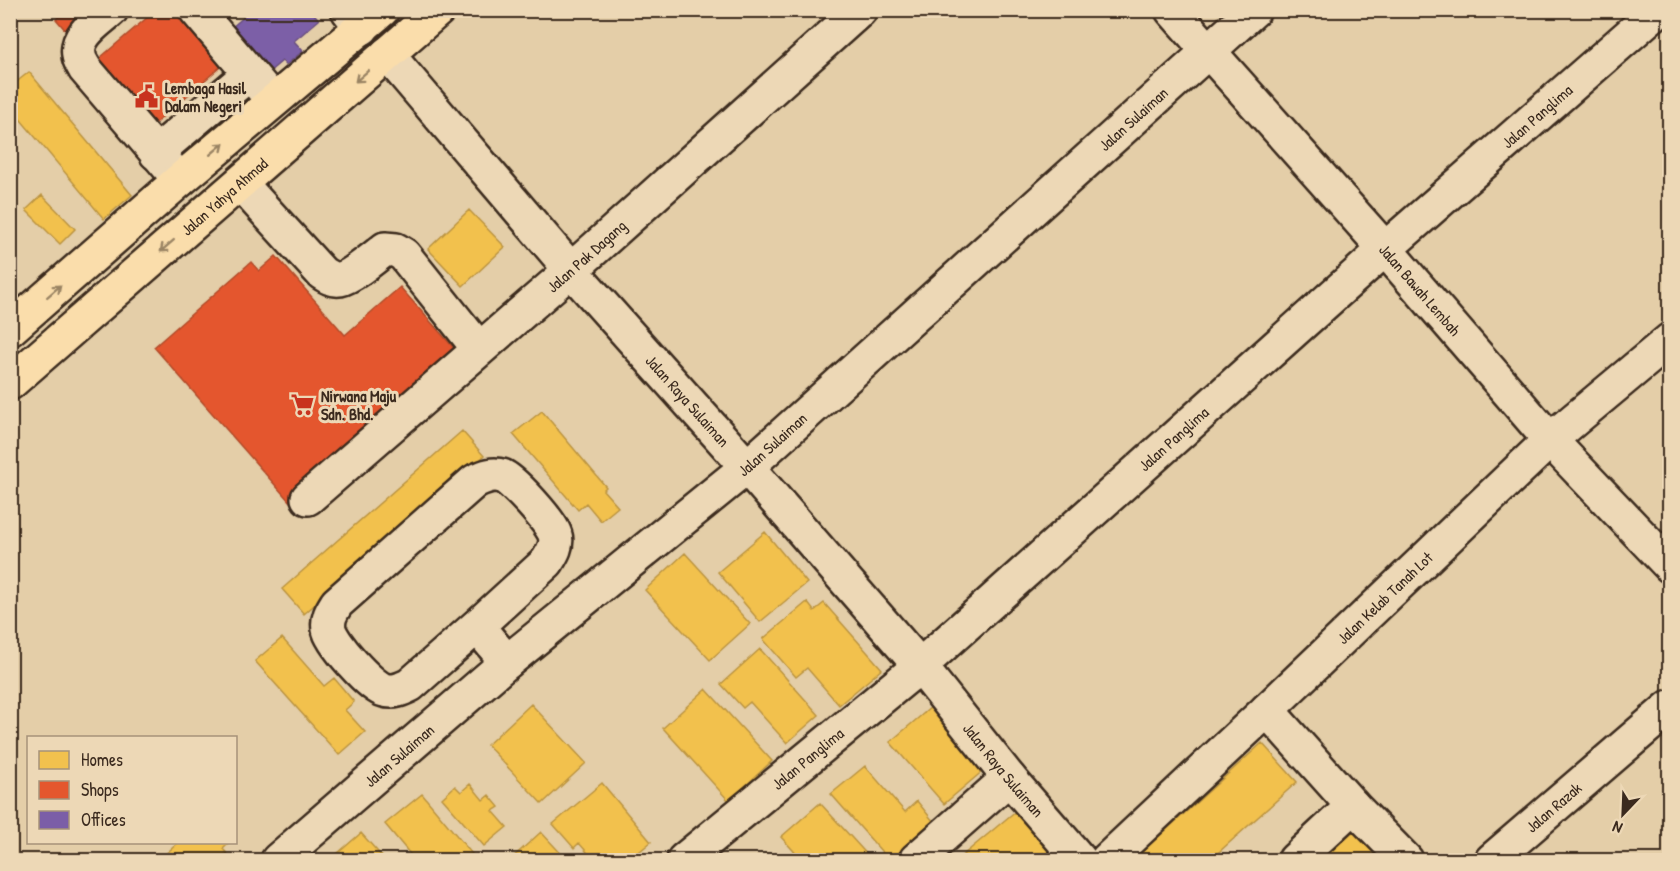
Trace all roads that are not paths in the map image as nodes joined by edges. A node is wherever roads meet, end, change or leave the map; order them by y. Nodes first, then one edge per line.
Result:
1 (111, 10) edge
2 (196, 10) edge
3 (438, 10) edge
4 (860, 10) edge
5 (1172, 10) edge
6 (1254, 10) edge
7 (1658, 10) edge
8 (364, 16) edge
9 (1208, 51) junction
10 (387, 54) junction
11 (249, 74) junction
12 (273, 101) junction
13 (156, 153) junction
14 (180, 180) junction
15 (240, 183) junction
16 (1385, 249) junction
17 (571, 270) junction
18 (10, 329) edge
19 (1670, 340) edge
20 (479, 349) junction
21 (10, 383) edge
22 (1550, 440) junction
23 (747, 467) junction
24 (308, 498) dead end
25 (1670, 566) edge
26 (477, 626) junction
27 (507, 662) junction
28 (920, 666) junction
29 (1670, 707) edge
30 (1268, 710) junction
31 (1009, 778) junction
32 (1353, 806) junction
33 (278, 861) edge
34 (684, 861) edge
35 (916, 861) edge
36 (1080, 861) edge
37 (1107, 861) edge
38 (1295, 861) edge
39 (1406, 861) edge
40 (1492, 861) edge

1 - 13 street
2 - 11 street
3 - 10 main road, Jalan Yahya Ahmad
4 - 17 street, Jalan Pak Dagang
5 - 9 street, Jalan Bawah Lembah
6 - 9 street, Jalan Sulaiman
7 - 16 street, Jalan Panglima
8 - 12 main road
9 - 16 street, Jalan Bawah Lembah
9 - 23 street, Jalan Sulaiman
10 -> 15 main road, Jalan Yahya Ahmad
10 - 17 street, Jalan Raya Sulaiman
11 - 12 street
11 - 13 street
14 -> 12 main road
13 - 14 street
18 -> 14 main road
15 - 20 street
15 -> 21 main road, Jalan Yahya Ahmad
16 - 22 street, Jalan Bawah Lembah
16 - 28 street, Jalan Panglima
17 - 20 street, Jalan Pak Dagang
17 - 23 street, Jalan Raya Sulaiman
19 - 22 street, Jalan Kelab Tanah Lot
20 - 24 street, Jalan Pak Dagang
22 - 25 street, Jalan Bawah Lembah
22 - 30 street, Jalan Kelab Tanah Lot
23 - 27 street, Jalan Sulaiman
23 - 28 street, Jalan Raya Sulaiman
26 - 26 street
26 - 27 street
27 - 33 street, Jalan Sulaiman
28 - 31 street, Jalan Raya Sulaiman
28 - 34 street, Jalan Panglima
29 - 40 street, Jalan Razak
30 - 32 street
30 - 37 street, Jalan Kelab Tanah Lot
31 - 35 street
31 - 36 street, Jalan Raya Sulaiman
32 - 38 street
32 - 39 street

